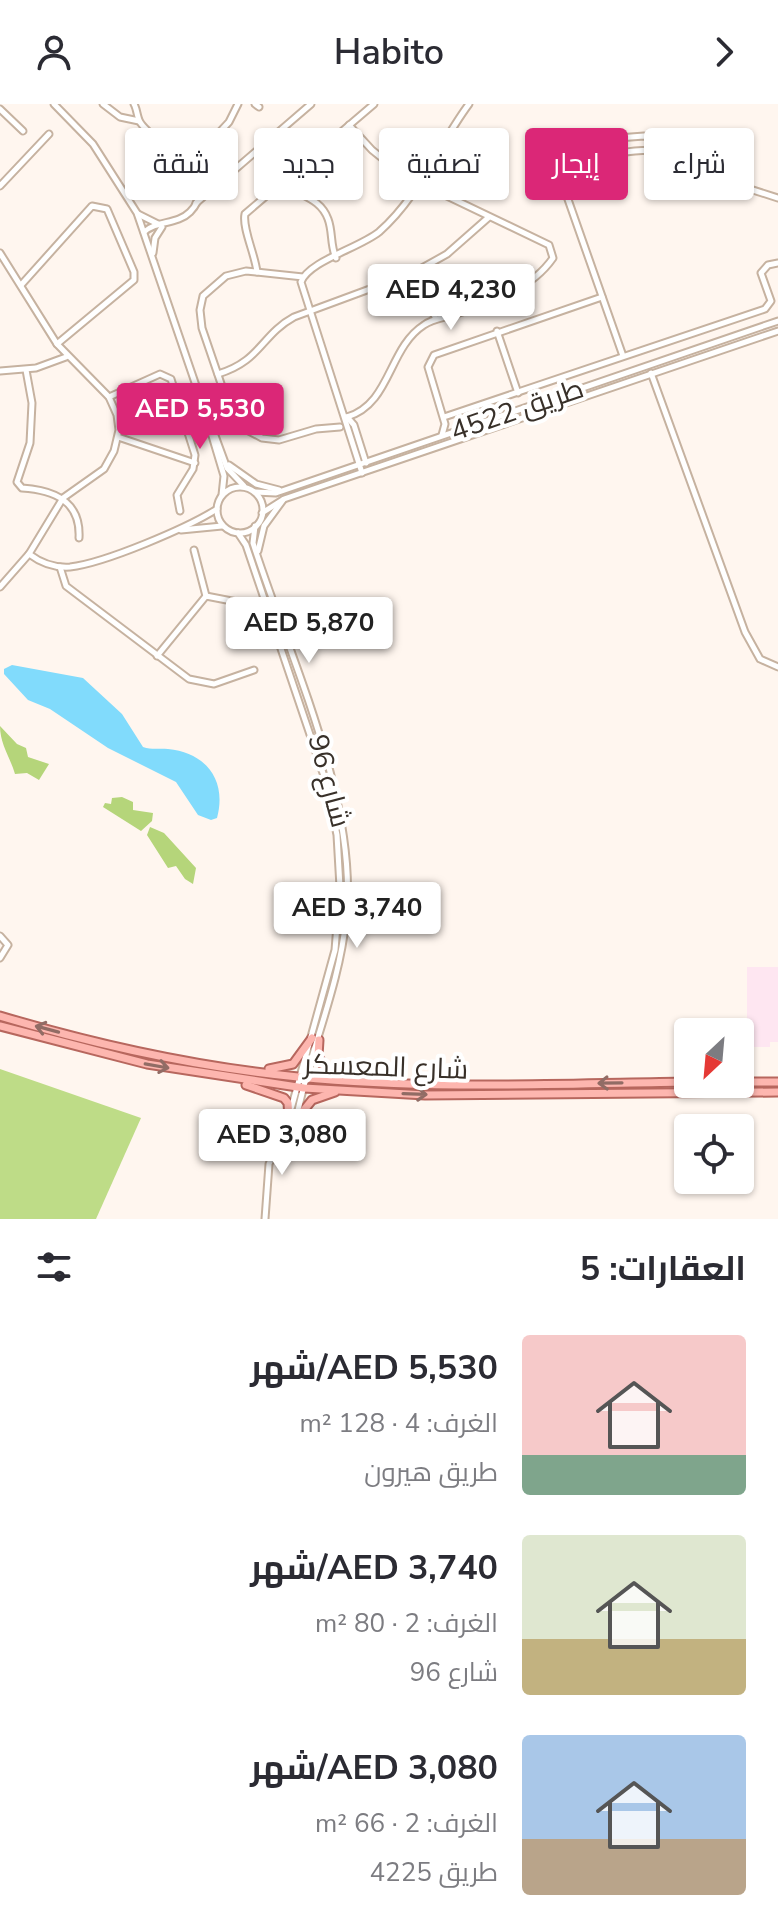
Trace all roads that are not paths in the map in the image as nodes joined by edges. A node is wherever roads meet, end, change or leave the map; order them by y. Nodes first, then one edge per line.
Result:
1 (54, 104) edge
2 (103, 104) edge
3 (134, 104) edge
4 (238, 104) edge
5 (311, 104) edge
6 (374, 104) edge
7 (469, 104) edge
8 (0, 109) edge
9 (139, 121) junction
10 (349, 125) junction
11 (147, 128) edge
12 (223, 128) edge
13 (345, 128) edge
14 (455, 128) edge
15 (23, 131) dead end
16 (49, 134) dead end
17 (379, 156) edge
18 (0, 186) edge
19 (754, 190) edge
20 (778, 198) edge
21 (195, 200) edge
22 (260, 200) edge
23 (313, 200) edge
24 (407, 200) edge
25 (454, 200) edge
26 (568, 200) edge
27 (195, 204) junction
28 (137, 213) junction
29 (489, 217) junction
30 (162, 225) junction
31 (144, 233) junction
32 (0, 253) edge
33 (153, 254) junction
34 (336, 258) junction
35 (778, 263) edge
36 (257, 272) junction
37 (413, 273) junction
38 (303, 277) junction
39 (22, 285) junction
40 (602, 297) junction
41 (307, 311) junction
42 (436, 319) junction
43 (778, 321) edge
44 (497, 331) junction
45 (778, 331) edge
46 (57, 344) junction
47 (623, 356) junction
48 (66, 357) junction
49 (26, 370) junction
50 (0, 371) edge
51 (651, 372) junction
52 (218, 374) junction
53 (518, 393) junction
54 (109, 397) junction
55 (204, 409) junction
56 (347, 417) junction
57 (444, 420) junction
58 (340, 427) dead end
59 (355, 428) junction
60 (348, 430) junction
61 (455, 430) junction
62 (442, 435) junction
63 (118, 437) junction
64 (223, 458) junction
65 (195, 463) junction
66 (362, 463) junction
67 (365, 472) junction
68 (245, 487) junction
69 (284, 490) junction
70 (255, 492) junction
71 (222, 495) junction
72 (63, 498) junction
73 (284, 499) junction
74 (217, 509) junction
75 (180, 511) dead end
76 (262, 513) junction
77 (255, 526) junction
78 (224, 527) junction
79 (172, 531) junction
80 (238, 533) junction
81 (79, 538) dead end
82 (194, 550) dead end
83 (29, 554) junction
84 (257, 556) junction
85 (60, 567) junction
86 (0, 587) edge
87 (206, 596) junction
88 (247, 630) dead end
89 (157, 656) junction
90 (778, 667) edge
91 (254, 670) dead end
92 (0, 936) edge
93 (0, 958) edge
94 (0, 1016) edge
95 (0, 1026) edge
96 (315, 1039) junction
97 (241, 1070) junction
98 (222, 1077) junction
99 (303, 1078) junction
100 (674, 1082) edge
101 (754, 1082) edge
102 (778, 1082) edge
103 (377, 1083) junction
104 (300, 1088) junction
105 (341, 1090) junction
106 (778, 1092) edge
107 (292, 1119) junction
108 (265, 1219) edge

1 - 28 street
2 - 9 street
3 - 9 street
4 - 12 street
5 - 27 street
6 - 10 street
7 - 14 street
8 - 15 street
9 - 11 street
10 - 13 street
10 - 17 street
16 - 18 street
19 - 20 street
21 - 27 street
22 - 36 street
23 - 34 street
24 - 34 street
25 - 29 street
26 - 40 street
27 - 30 street
28 - 30 street
28 - 31 street
29 - 37 street
29 - 42 street
30 - 31 street
30 - 33 street
31 - 33 street
32 - 39 street
33 - 55 street
34 - 38 street
35 - 47 street
36 - 38 street
36 - 52 street
37 - 41 street
37 - 42 street
38 - 41 street
39 - 46 street
39 - 46 street
40 - 44 street
40 - 47 street
41 - 52 street
41 - 56 street
42 - 56 street
43 - 61 street, طريق 4522
44 - 53 street, طريق 4522
44 - 57 street
45 - 51 street, طريق 4522
46 - 48 street
47 - 53 street
48 - 49 street
48 - 54 street
49 - 50 street
49 - 72 street
51 - 67 street, طريق 4522
51 - 90 street
52 - 58 street
53 - 57 street
54 - 63 street
54 - 65 street
55 - 64 street
55 - 71 street
56 - 59 street
56 - 60 street
57 - 61 street
57 - 62 street
59 - 60 street
59 - 66 street
60 - 66 street
61 - 62 street, طريق 4522
62 - 66 street, طريق 4522
63 - 65 street
63 - 72 street
64 - 68 street
64 - 69 street
65 - 75 street
66 - 67 street
66 - 69 street, طريق 4522
67 - 73 street, طريق 4522
68 - 70 street
68 - 71 street
69 - 70 street, طريق 4522
70 - 76 street
71 - 74 street
72 - 81 street
72 - 83 street
73 - 76 street, طريق 4522
73 - 84 street
74 - 78 street
74 - 79 street
76 - 77 street
77 - 80 street
77 - 84 street, شارع 96
78 - 79 street
78 - 80 street
79 - 85 street
80 - 96 street, شارع 96
82 - 87 street
83 - 85 street
83 - 86 street
84 - 96 street, شارع 96
85 - 89 street
87 - 88 street
87 - 89 street
89 - 91 street
92 - 93 street
97 -> 94 main road, شارع المعسكر
95 -> 98 main road, شارع المعسكر
96 - 97 main road
96 - 99 street, شارع 96
96 - 103 main road
97 - 99 main road, شارع المعسكر
98 - 104 main road, شارع المعسكر
98 - 107 main road
99 - 103 main road, شارع المعسكر
99 - 104 street, شارع 96
100 -> 103 main road, شارع المعسكر
101 - 102 main road
104 - 105 main road, شارع المعسكر
104 - 107 street, شارع 96
105 -> 106 main road, شارع المعسكر
105 - 107 main road
107 - 108 street

